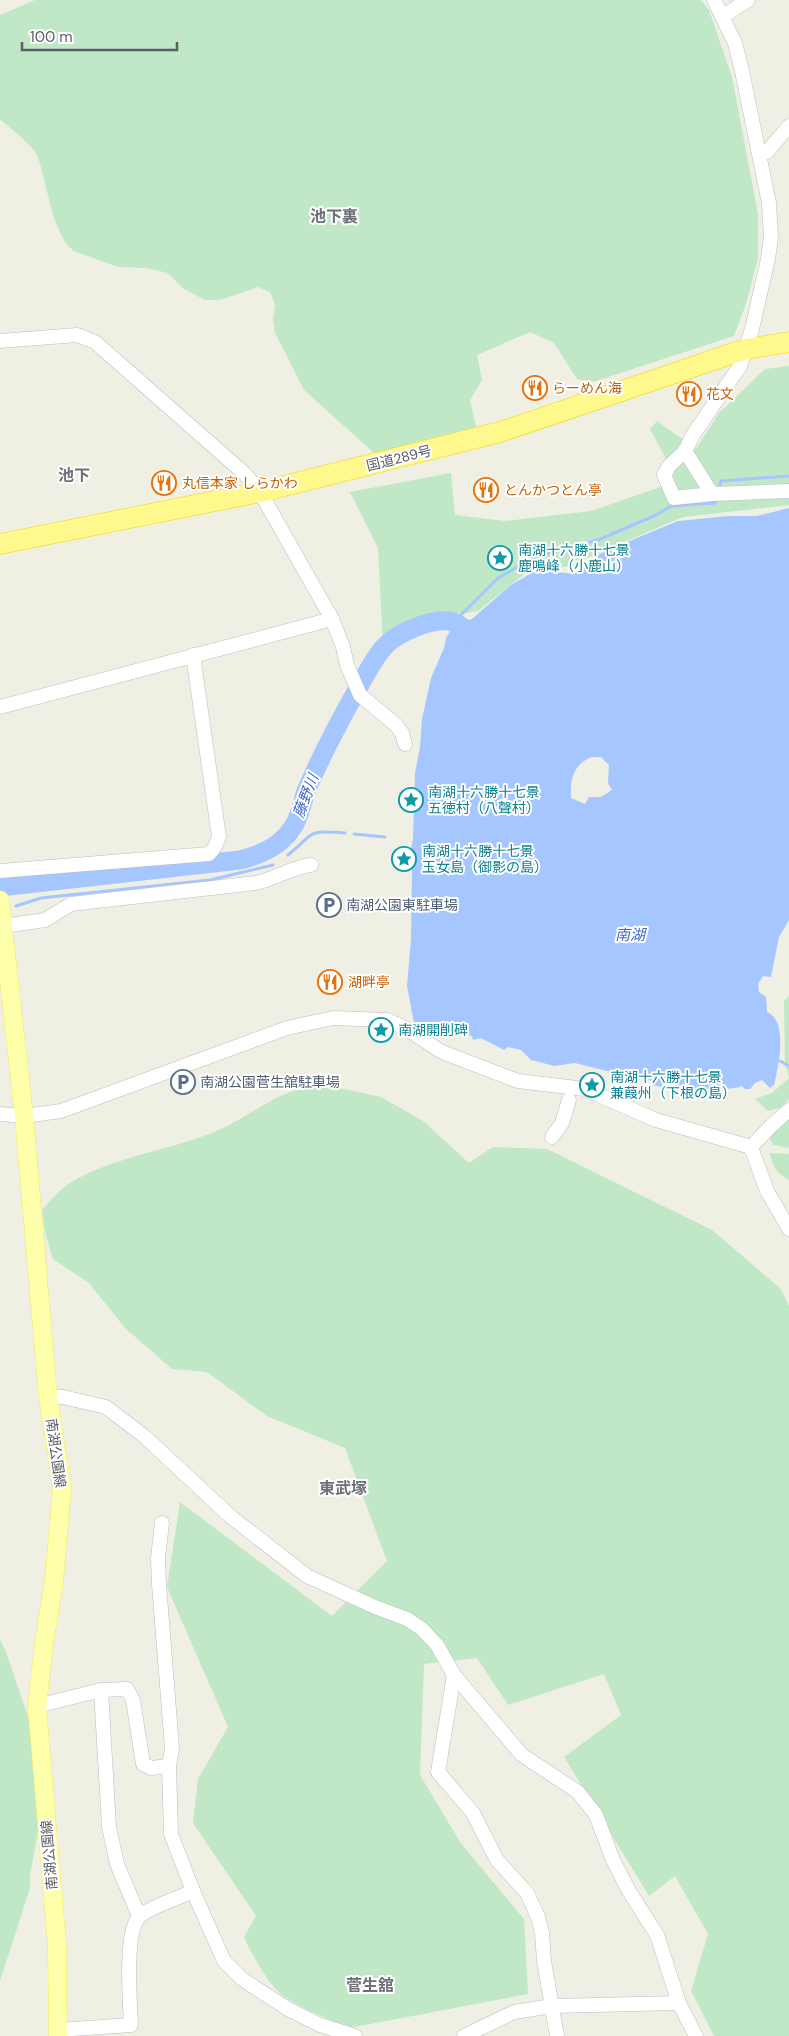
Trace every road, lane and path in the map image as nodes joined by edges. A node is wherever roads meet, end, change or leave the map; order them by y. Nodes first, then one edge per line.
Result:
1 (714, 0) edge
2 (748, 0) edge
3 (723, 16) junction
4 (789, 126) edge
5 (759, 153) junction
6 (0, 342) edge
7 (789, 342) edge
8 (746, 349) junction
9 (685, 451) junction
10 (789, 491) edge
11 (260, 492) junction
12 (712, 494) junction
13 (0, 544) edge
14 (332, 619) junction
15 (193, 655) junction
16 (0, 707) edge
17 (405, 744) dead end
18 (311, 864) dead end
19 (0, 871) edge
20 (0, 900) edge
21 (3, 926) junction
22 (569, 1100) dead end
23 (789, 1110) edge
24 (0, 1114) edge
25 (24, 1116) junction
26 (552, 1137) dead end
27 (751, 1147) junction
28 (789, 1230) edge
29 (48, 1396) junction
30 (162, 1523) dead end
31 (454, 1675) junction
32 (101, 1690) junction
33 (37, 1706) junction
34 (169, 1766) junction
35 (192, 1891) junction
36 (140, 1916) junction
37 (679, 2003) junction
38 (552, 2006) junction
39 (321, 2031) edge
40 (58, 2033) edge
41 (355, 2036) edge
42 (464, 2036) edge
43 (558, 2036) edge
44 (696, 2036) edge

1 - 3 street
2 - 3 street
3 - 5 street
4 - 5 street
5 - 8 street
6 - 11 street
7 - 8 highway, 国道289号
8 - 9 street
8 - 11 highway, 国道289号
9 - 12 street
9 - 12 street
10 - 12 street
11 - 13 highway, 国道289号
11 - 14 street
14 - 15 street
14 - 17 street
15 - 16 street
15 - 19 street
18 - 21 street
20 - 21 main road, 南湖公園線
21 - 25 main road, 南湖公園線
22 - 26 street
23 - 27 street
24 - 25 street
25 - 27 street
25 - 29 main road, 南湖公園線
27 - 28 street
29 - 31 street
29 - 33 main road, 南湖公園線
30 - 34 street
31 - 37 street
31 - 38 street
32 - 33 street
32 - 34 street
32 - 36 street
33 - 40 main road, 南湖公園線
34 - 35 street
35 - 36 street
35 - 39 street
36 - 40 street
37 - 38 street
37 - 44 street
38 - 42 street
38 - 43 street
39 - 41 street

